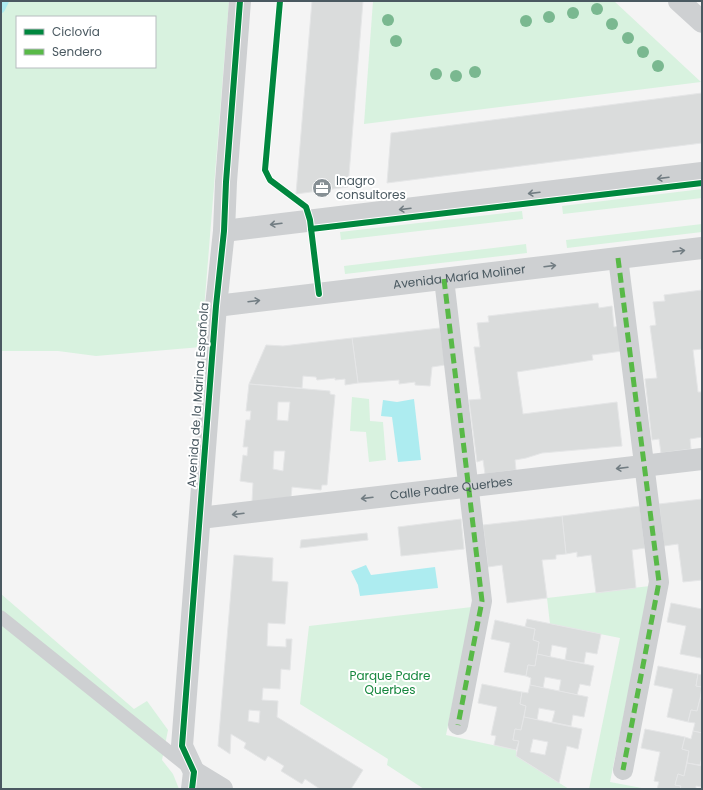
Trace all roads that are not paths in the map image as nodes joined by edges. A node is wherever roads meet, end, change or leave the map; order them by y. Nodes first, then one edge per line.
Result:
1 (240, 1) edge
2 (680, 1) edge
3 (702, 22) edge
4 (702, 173) edge
5 (224, 231) junction
6 (702, 248) edge
7 (618, 258) junction
8 (444, 279) junction
9 (216, 306) junction
10 (702, 459) edge
11 (644, 466) junction
12 (468, 486) junction
13 (200, 518) junction
14 (1, 617) edge
15 (458, 726) dead end
16 (623, 770) dead end
17 (193, 780) edge
18 (222, 789) edge

1 - 5 street, Avenida de la Marina Española
2 - 3 street
4 -> 5 street
5 - 9 street, Avenida de la Marina Española
7 -> 6 street, Avenida María Moliner
8 -> 7 street, Avenida María Moliner
7 - 11 street
9 -> 8 street, Avenida María Moliner
8 - 12 street
9 - 13 street, Avenida de la Marina Española
10 - 11 street, Calle Padre Querbes
11 -> 12 street, Calle Padre Querbes
11 - 16 street
12 -> 13 street, Calle Padre Querbes
12 - 15 street
13 - 17 street, Avenida de la Marina Española
14 - 17 lane
17 - 18 street

